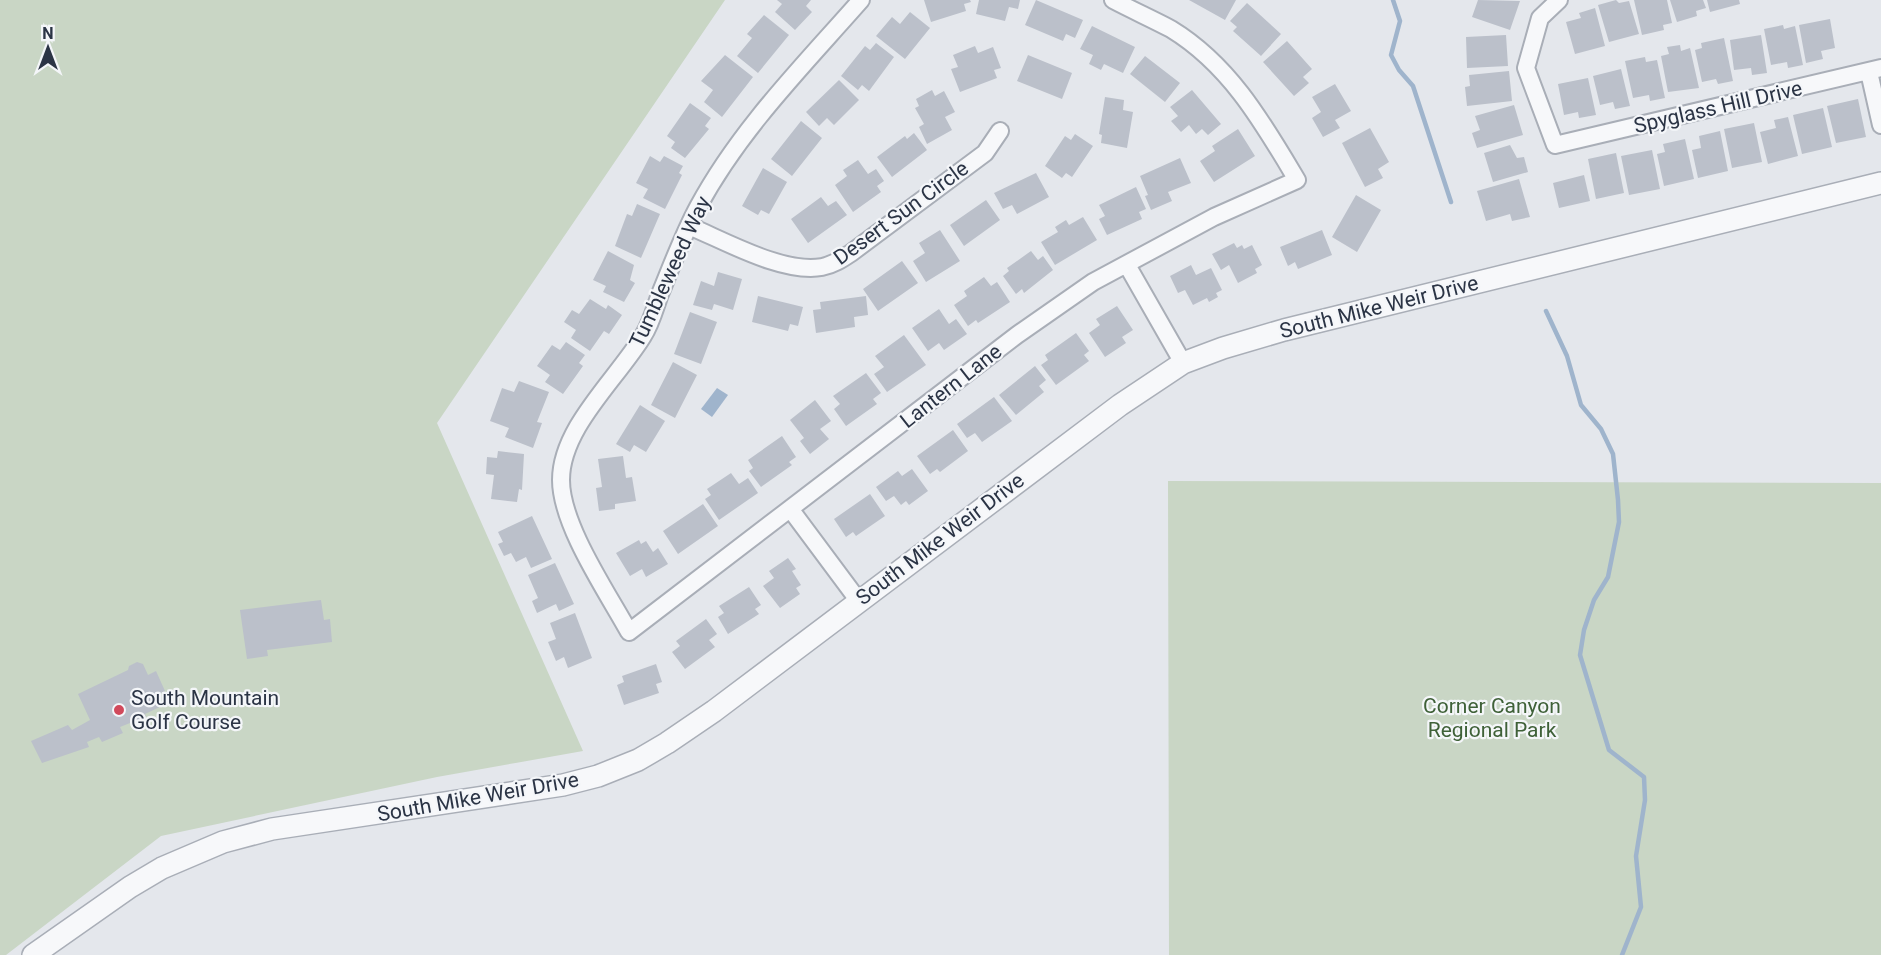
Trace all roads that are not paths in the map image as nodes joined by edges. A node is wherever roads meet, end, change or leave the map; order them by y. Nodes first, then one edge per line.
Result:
1 (861, 0) edge
2 (1113, 0) edge
3 (1558, 0) edge
4 (1875, 70) edge
5 (1881, 125) edge
6 (1000, 131) dead end
7 (1881, 183) edge
8 (689, 226) junction
9 (1127, 265) junction
10 (1183, 363) junction
11 (791, 510) junction
12 (858, 600) junction
13 (629, 632) joint
14 (33, 955) edge

1 - 8 street, Tumbleweed Way
2 - 9 street, Lantern Lane
3 - 4 street, Spyglass Hill Drive
4 - 5 street
6 - 8 street, Desert Sun Circle
7 - 10 street, South Mike Weir Drive
8 - 13 street, Tumbleweed Way
9 - 10 street
9 - 11 street, Lantern Lane
10 - 12 street, South Mike Weir Drive
11 - 12 street
11 - 13 street, Lantern Lane
12 - 14 street, South Mike Weir Drive

